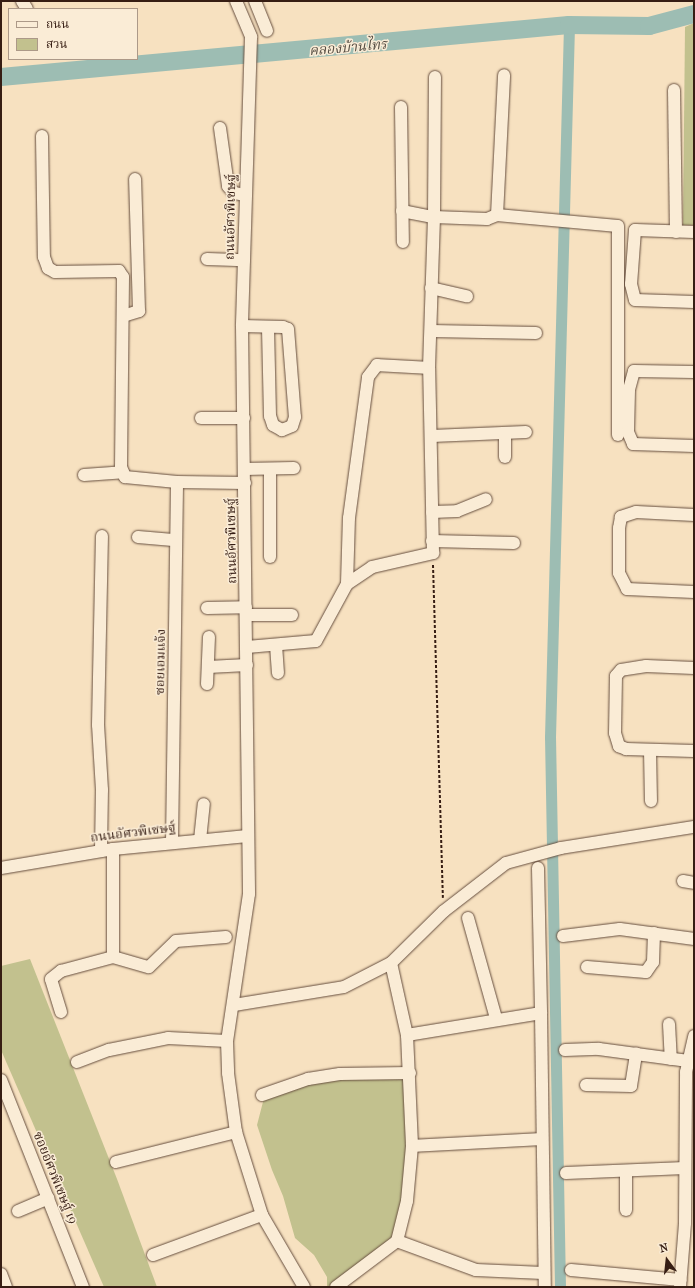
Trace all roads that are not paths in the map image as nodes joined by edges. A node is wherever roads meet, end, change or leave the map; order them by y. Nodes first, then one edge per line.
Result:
1 (236, 1) edge
2 (255, 1) edge
3 (267, 31) dead end
4 (504, 75) dead end
5 (435, 77) dead end
6 (674, 90) dead end
7 (401, 107) dead end
8 (220, 128) dead end
9 (42, 136) dead end
10 (135, 179) dead end
11 (245, 195) junction
12 (402, 211) junction
13 (497, 215) junction
14 (434, 217) junction
15 (676, 232) junction
16 (694, 232) edge
17 (402, 242) dead end
18 (207, 259) dead end
19 (244, 260) junction
20 (431, 288) junction
21 (467, 296) dead end
22 (694, 302) edge
23 (123, 316) junction
24 (242, 326) junction
25 (268, 327) junction
26 (431, 331) junction
27 (536, 333) dead end
28 (429, 368) junction
29 (694, 372) edge
30 (201, 418) dead end
31 (244, 418) junction
32 (526, 432) dead end
33 (505, 433) junction
34 (618, 435) dead end
35 (432, 436) junction
36 (694, 446) edge
37 (505, 457) dead end
38 (294, 468) dead end
39 (244, 469) junction
40 (270, 469) junction
41 (123, 472) junction
42 (84, 475) dead end
43 (177, 482) junction
44 (245, 483) junction
45 (486, 499) dead end
46 (432, 512) junction
47 (694, 515) edge
48 (102, 536) dead end
49 (138, 537) dead end
50 (176, 540) junction
51 (432, 540) junction
52 (514, 543) dead end
53 (270, 557) dead end
54 (347, 584) junction
55 (694, 592) edge
56 (208, 608) dead end
57 (246, 611) junction
58 (292, 614) dead end
59 (209, 637) dead end
60 (276, 645) junction
61 (247, 647) junction
62 (247, 665) junction
63 (208, 667) junction
64 (694, 668) edge
65 (278, 673) dead end
66 (207, 684) dead end
67 (650, 750) junction
68 (694, 751) edge
69 (651, 801) dead end
70 (204, 804) dead end
71 (694, 827) edge
72 (247, 836) junction
73 (200, 840) junction
74 (172, 843) junction
75 (107, 850) junction
76 (1, 868) edge
77 (538, 868) dead end
78 (468, 918) dead end
79 (654, 933) junction
80 (563, 936) dead end
81 (226, 937) dead end
82 (694, 939) edge
83 (113, 957) junction
84 (391, 963) junction
85 (587, 967) dead end
86 (234, 1006) junction
87 (61, 1012) dead end
88 (540, 1013) junction
89 (496, 1018) junction
90 (669, 1024) dead end
91 (407, 1035) junction
92 (694, 1037) edge
93 (227, 1040) junction
94 (565, 1050) dead end
95 (636, 1053) junction
96 (671, 1059) junction
97 (688, 1061) junction
98 (77, 1062) dead end
99 (410, 1074) junction
100 (1, 1080) edge
101 (586, 1085) dead end
102 (262, 1095) dead end
103 (236, 1132) junction
104 (541, 1139) junction
105 (412, 1146) junction
106 (116, 1162) dead end
107 (688, 1165) edge
108 (566, 1172) dead end
109 (626, 1172) junction
110 (48, 1198) junction
111 (626, 1210) dead end
112 (18, 1211) dead end
113 (262, 1214) junction
114 (689, 1224) edge
115 (397, 1241) junction
116 (153, 1255) dead end
117 (571, 1270) dead end
118 (543, 1273) junction
119 (1, 1274) edge
120 (682, 1285) edge
121 (6, 1287) edge
122 (83, 1287) edge
123 (304, 1287) edge
124 (336, 1287) edge
125 (545, 1287) edge

1 - 11 street, ถนนอัศวพิเชษฐ์
2 - 3 street
4 - 13 street
5 - 14 street
6 - 15 street
7 - 12 street
8 - 11 street
9 - 23 street
10 - 23 street
11 - 19 street, ถนนอัศวพิเชษฐ์
12 - 14 street
12 - 17 street
13 - 14 street
13 - 34 street
14 - 20 street
15 - 16 street
15 - 22 street
18 - 19 street
19 - 24 street, ถนนอัศวพิเชษฐ์
20 - 21 street
20 - 26 street
23 - 41 street
24 - 25 street
24 - 31 street, ถนนอัศวพิเชษฐ์
25 - 25 street
26 - 27 street
26 - 28 street
28 - 35 street
28 - 54 street
29 - 36 street
30 - 31 street
31 - 39 street, ถนนอัศวพิเชษฐ์
32 - 33 street
33 - 35 street
33 - 37 street
35 - 46 street
38 - 40 street
39 - 40 street
39 - 44 street, ถนนอัศวพิเชษฐ์
40 - 53 street
41 - 42 street
41 - 43 street
43 - 44 street
43 - 50 street, ซอยเอมแจ้ง
44 - 57 street, ถนนอัศวพิเชษฐ์
45 - 46 street
46 - 51 street
47 - 55 street
48 - 75 street
49 - 50 street
50 - 74 street, ซอยเอมแจ้ง
51 - 52 street
51 - 54 street
54 - 60 street
56 - 57 street
57 - 58 street
57 - 61 street, ถนนอัศวพิเชษฐ์
59 - 63 street
60 - 61 street
60 - 65 street
61 - 62 street, ถนนอัศวพิเชษฐ์
62 - 63 street
62 - 72 street, ถนนอัศวพิเชษฐ์
63 - 66 street
64 - 67 street
67 - 68 street
67 - 69 street
70 - 73 street
71 - 84 street
72 - 73 street, ถนนอัศวพิเชษฐ์
72 - 86 street
73 - 74 street, ถนนอัศวพิเชษฐ์
74 - 75 street, ถนนอัศวพิเชษฐ์
75 - 76 street, ถนนอัศวพิเชษฐ์
75 - 83 street
77 - 88 street
78 - 89 street
79 - 80 street
79 - 82 street
79 - 85 street
81 - 83 street
83 - 87 street
84 - 86 street
84 - 91 street
86 - 93 street
88 - 89 street
88 - 104 street
89 - 91 street
90 - 96 street
91 - 99 street
92 - 97 street
93 - 98 street
93 - 103 street
94 - 95 street
95 - 96 street
95 - 101 street
96 - 97 street
97 - 107 street
99 - 102 street
99 - 105 street
100 - 110 street, ซอยอัศวพิเชษฐ์ 19
103 - 106 street
103 - 113 street
104 - 105 street
104 - 118 street
105 - 115 street
107 - 109 street
107 - 114 street
108 - 109 street
109 - 111 street
110 - 112 street
110 - 122 street, ซอยอัศวพิเชษฐ์ 19
113 - 116 street
113 - 123 street
114 - 120 street
115 - 118 street
115 - 124 street
117 - 120 street
118 - 125 street
119 - 121 street

